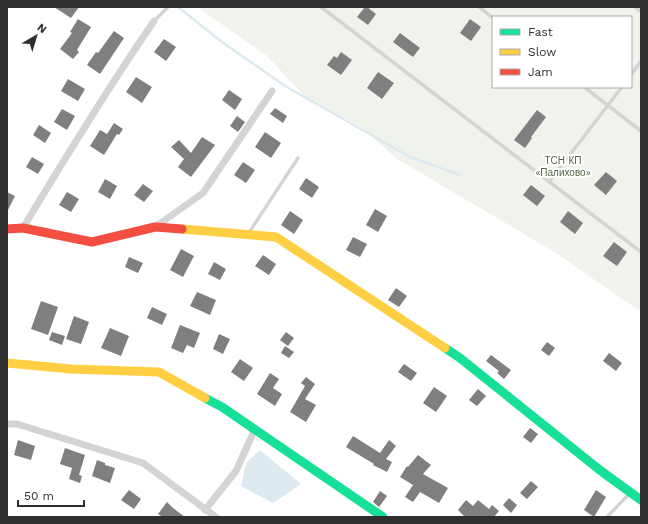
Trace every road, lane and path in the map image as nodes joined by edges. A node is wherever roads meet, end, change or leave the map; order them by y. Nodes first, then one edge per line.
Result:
1 (168, 7) edge
2 (321, 7) edge
3 (479, 7) edge
4 (635, 7) edge
5 (641, 12) edge
6 (492, 17) edge
7 (154, 21) joint
8 (641, 62) edge
9 (632, 74) edge
10 (585, 88) edge
11 (621, 88) edge
12 (272, 91) dead end
13 (608, 106) junction
14 (641, 131) edge
15 (298, 158) dead end
16 (549, 182) junction
17 (155, 227) junction
18 (23, 228) junction
19 (7, 229) edge
20 (247, 235) junction
21 (641, 252) edge
22 (7, 363) edge
23 (7, 424) edge
24 (255, 429) junction
25 (630, 492) junction
26 (641, 500) edge
27 (205, 510) junction
28 (216, 517) edge
29 (383, 517) edge
30 (607, 517) edge

1 - 7 lane
2 - 16 lane
3 - 6 lane
4 - 5 lane
7 - 18 street
8 - 9 lane
10 - 13 lane
11 - 13 lane
12 - 17 street
13 - 14 lane
13 - 16 lane
15 - 20 lane
16 - 21 lane
17 - 18 street
17 - 20 street
18 - 19 street
20 - 25 street
22 - 24 street
23 - 27 street
24 - 27 street
24 - 29 street
25 - 26 street
25 - 30 lane
27 - 28 street

